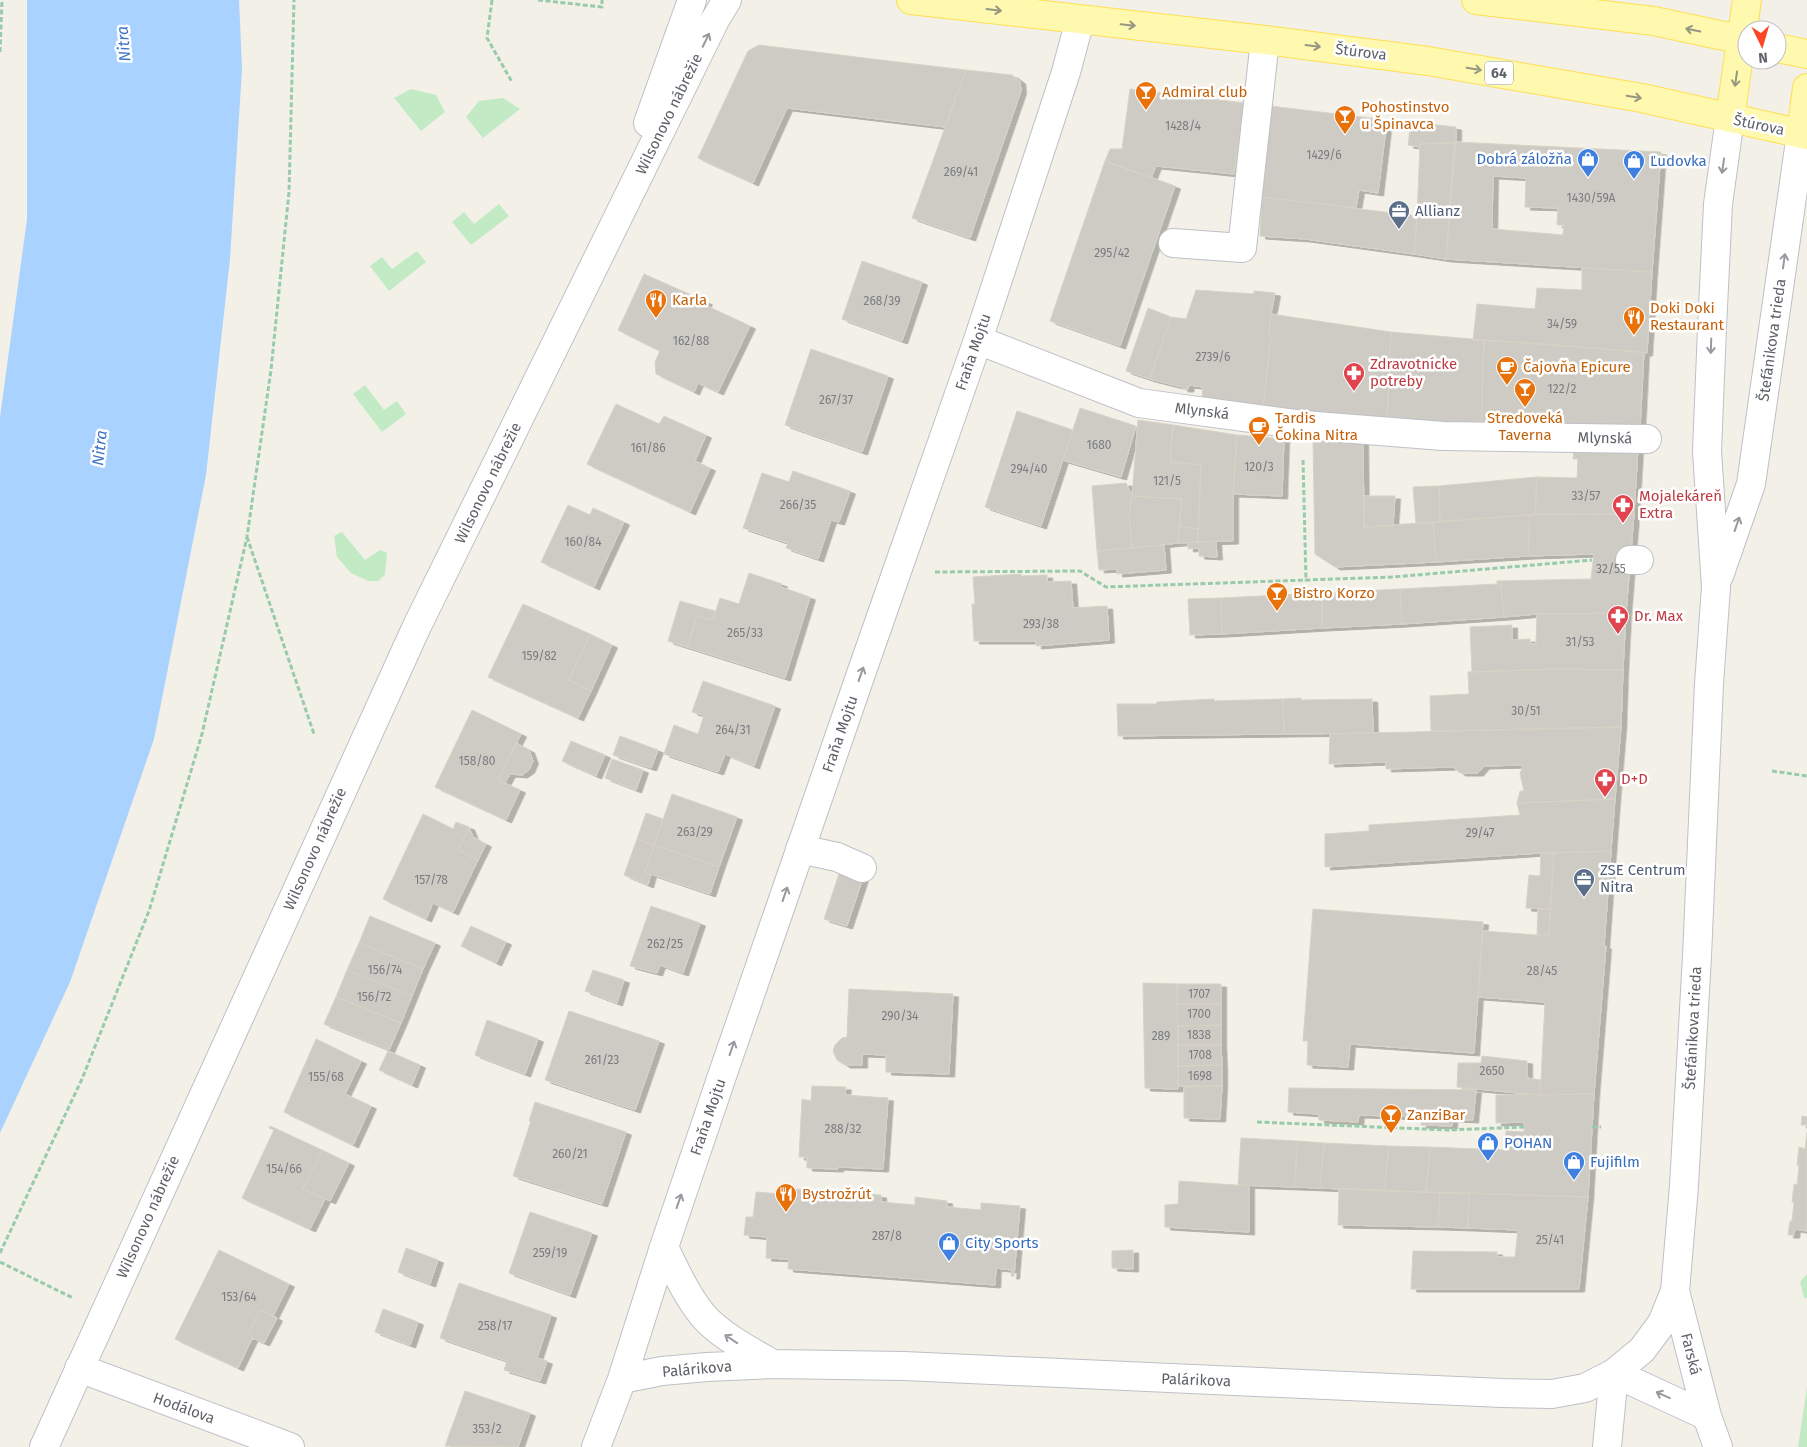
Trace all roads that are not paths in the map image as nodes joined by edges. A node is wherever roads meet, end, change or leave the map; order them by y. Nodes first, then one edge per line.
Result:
1 (692, 0) edge
2 (727, 0) edge
3 (911, 0) edge
4 (1476, 0) edge
5 (1747, 0) edge
6 (1080, 20) junction
7 (1746, 20) edge
8 (1737, 39) edge
9 (1265, 40) junction
10 (1787, 50) edge
11 (1807, 54) edge
12 (1739, 70) edge
13 (1807, 88) edge
14 (1730, 118) junction
15 (1804, 134) edge
16 (1173, 243) dead end
17 (599, 256) junction
18 (978, 340) junction
19 (1647, 439) dead end
20 (1716, 586) junction
21 (800, 849) junction
22 (862, 868) dead end
23 (664, 1248) junction
24 (1675, 1291) junction
25 (773, 1364) junction
26 (79, 1368) junction
27 (1614, 1373) junction
28 (622, 1380) junction
29 (1707, 1416) junction
30 (44, 1447) edge
31 (290, 1447) edge
32 (596, 1447) edge
33 (1607, 1447) edge
34 (1718, 1447) edge

1 - 17 street, Wilsonovo nábrežie
17 -> 2 street, Wilsonovo nábrežie
3 -> 6 main road, Štúrova / 64
8 -> 4 main road
5 - 7 main road
6 -> 9 main road, Štúrova / 64
6 - 18 street, Fraňa Mojtu
9 -> 14 main road, Štúrova / 64
9 - 16 street
10 - 11 main road
12 -> 14 main road
13 - 15 main road, Štefánikova trieda
14 - 15 main road, Štúrova / 64
14 -> 20 street, Štefánikova trieda
20 -> 15 street, Štefánikova trieda
17 - 26 street, Wilsonovo nábrežie
18 - 19 street, Mlynská
21 -> 18 street, Fraňa Mojtu
20 - 24 street, Štefánikova trieda
21 - 22 street
23 -> 21 street, Fraňa Mojtu
25 -> 23 street, Palárikova
23 - 28 street, Fraňa Mojtu
24 - 27 street, Štefánikova trieda
24 - 29 street, Farská
25 - 27 street, Palárikova
25 - 28 street, Palárikova
26 - 30 street, Wilsonovo nábrežie
26 - 31 street, Hodálova
29 -> 27 street
27 - 33 street
28 - 32 street, Fraňa Mojtu
29 - 34 street, Farská

